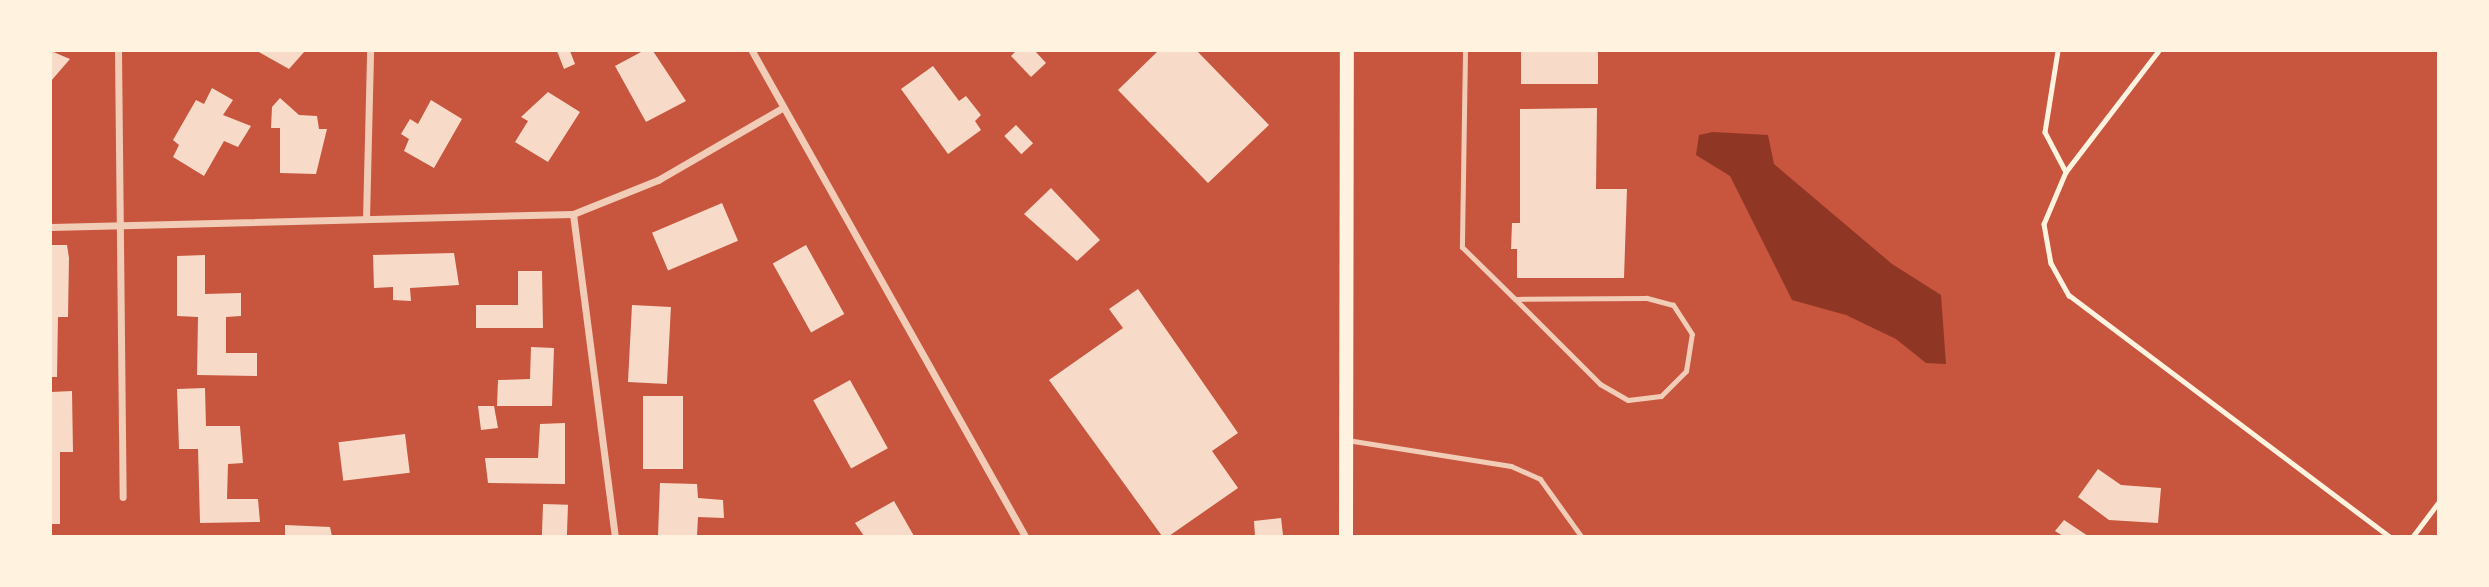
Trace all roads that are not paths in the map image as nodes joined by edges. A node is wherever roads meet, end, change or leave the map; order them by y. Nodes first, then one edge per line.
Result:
1 (118, 51) edge
2 (370, 51) edge
3 (752, 51) edge
4 (1347, 51) edge
5 (1465, 51) edge
6 (782, 108) junction
7 (573, 214) junction
8 (366, 219) junction
9 (116, 226) junction
10 (51, 227) edge
11 (1515, 299) junction
12 (1347, 440) junction
13 (123, 497) dead end
14 (615, 536) edge
15 (1025, 536) edge
16 (1346, 536) edge
17 (1581, 536) edge

1 - 9 street
2 - 8 street
3 - 6 street
4 - 12 main road
5 - 11 lane
6 - 7 street
6 - 15 street
7 - 8 street
7 - 14 street
8 - 9 street
9 - 10 street
9 - 13 street
11 - 11 lane
12 - 16 main road
12 - 17 lane

